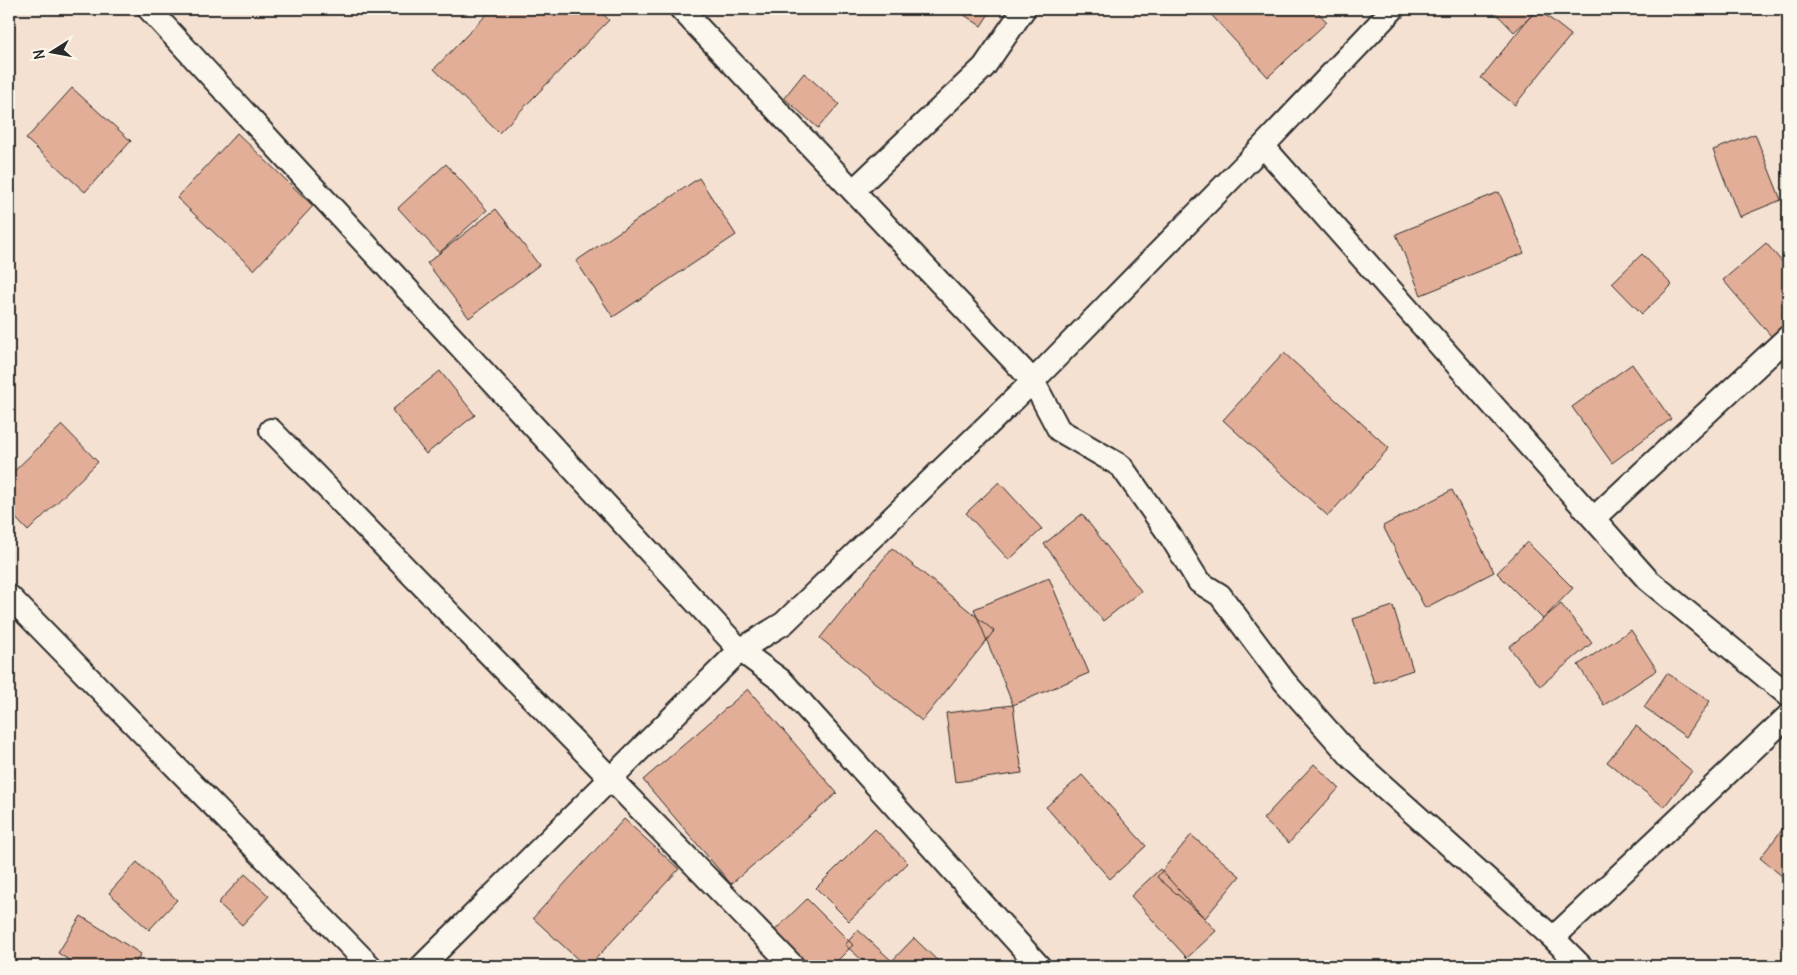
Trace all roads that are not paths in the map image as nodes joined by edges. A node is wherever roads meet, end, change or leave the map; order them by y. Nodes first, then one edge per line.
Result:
1 (149, 9) edge
2 (681, 9) edge
3 (1024, 9) edge
4 (1393, 9) edge
5 (1263, 146) junction
6 (853, 191) junction
7 (1788, 337) edge
8 (1033, 381) junction
9 (271, 430) dead end
10 (1594, 518) junction
11 (9, 596) edge
12 (740, 650) junction
13 (1788, 695) edge
14 (1788, 716) edge
15 (611, 778) junction
16 (1553, 938) junction
17 (370, 966) edge
18 (422, 966) edge
19 (793, 966) edge
20 (1039, 966) edge
21 (1581, 966) edge

1 - 12 street
2 - 6 street
3 - 6 street
4 - 5 street
5 - 8 street
5 - 10 street
6 - 8 street
7 - 10 street
8 - 12 street
8 - 16 street
9 - 15 street
10 - 13 street
11 - 17 street
12 - 15 street
12 - 20 street
14 - 16 street
15 - 18 street
15 - 19 street
16 - 21 street

